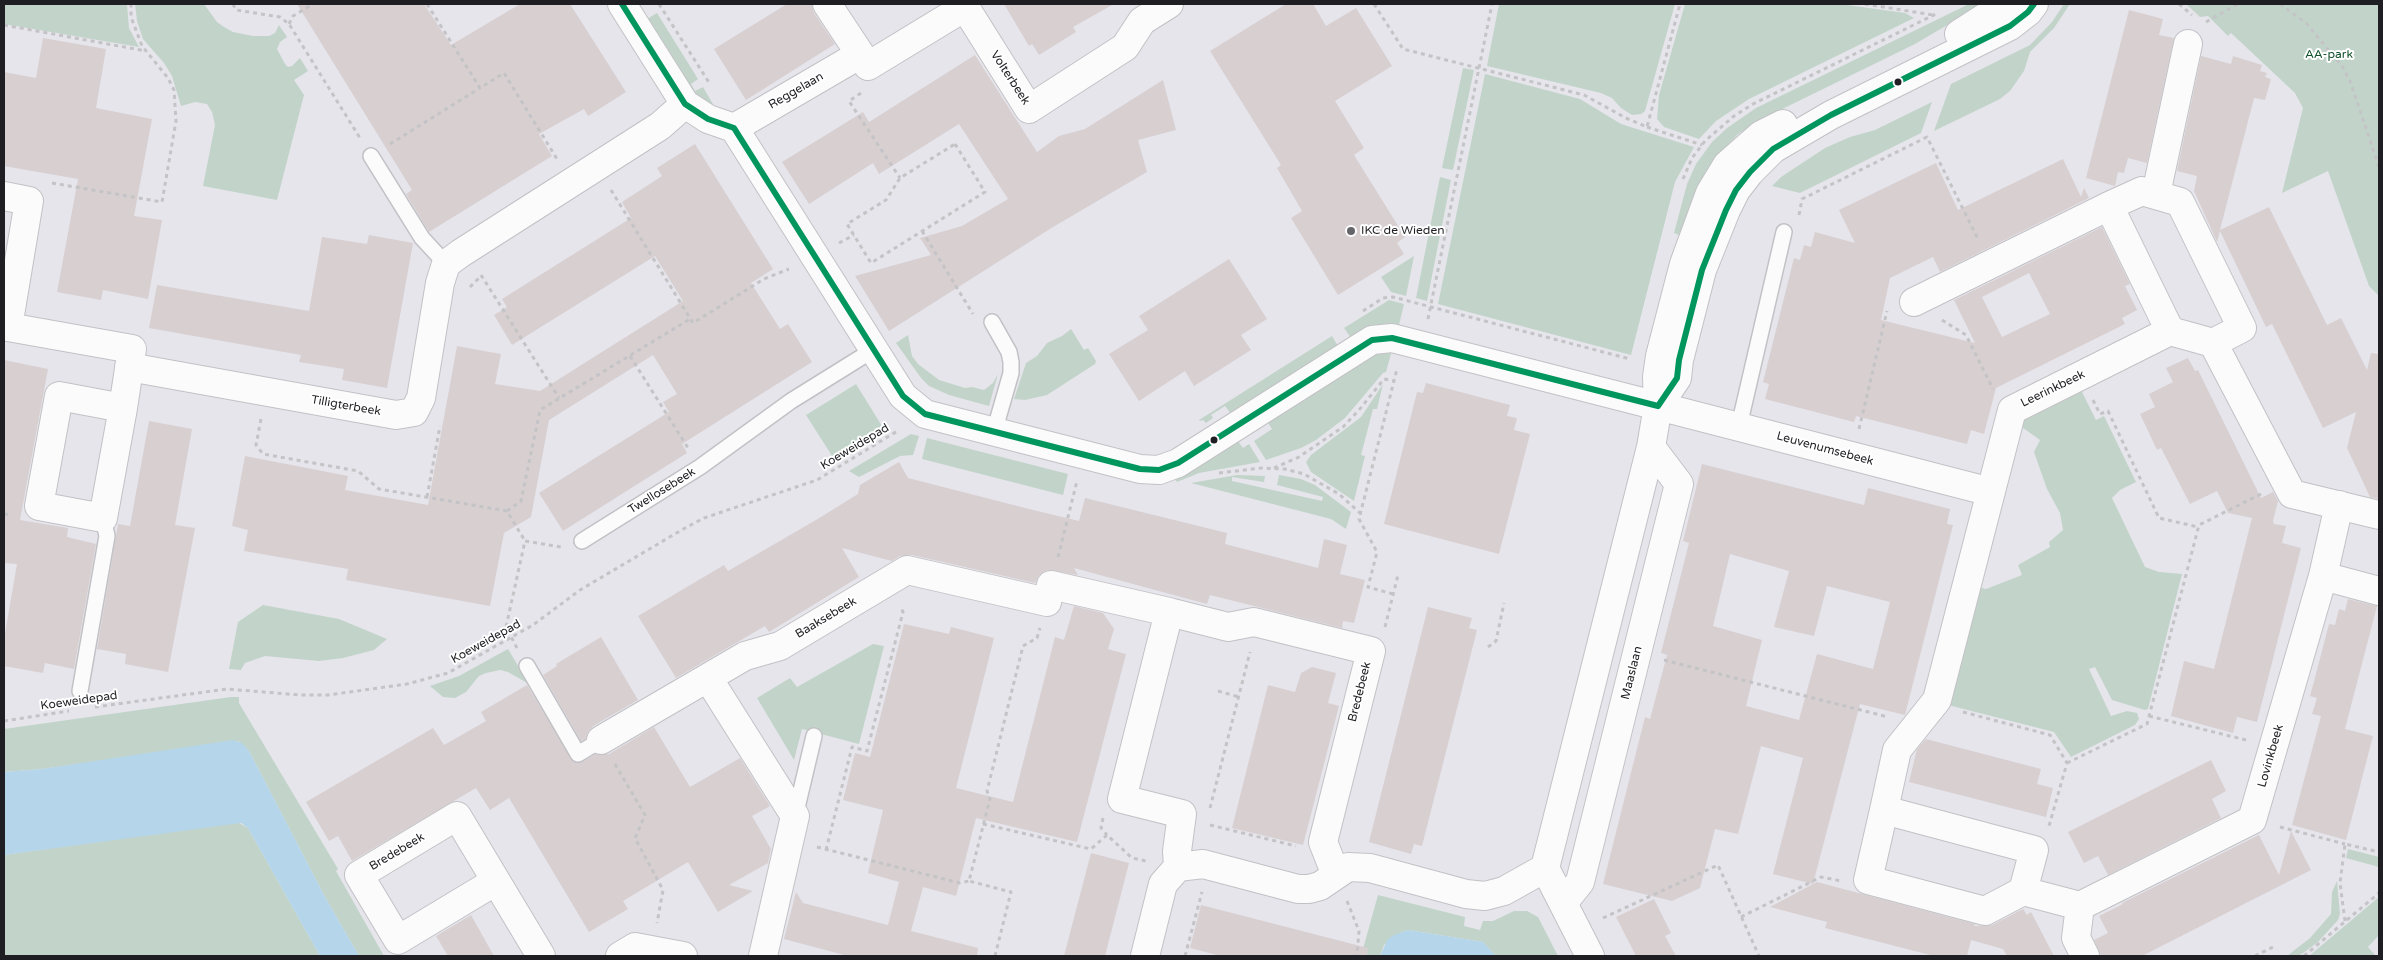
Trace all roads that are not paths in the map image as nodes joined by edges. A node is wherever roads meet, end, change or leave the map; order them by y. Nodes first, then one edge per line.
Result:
1 (622, 4) edge
2 (827, 4) edge
3 (1169, 4) edge
4 (2006, 4) edge
5 (2034, 4) edge
6 (964, 5) edge
7 (2195, 34) road end
8 (863, 61) junction
9 (685, 104) junction
10 (734, 128) junction
11 (371, 156) road end
12 (2156, 194) junction
13 (16, 198) edge
14 (2109, 206) junction
15 (1784, 232) road end
16 (446, 264) junction
17 (1914, 302) road end
18 (985, 322) road end
19 (2170, 331) junction
20 (2213, 343) junction
21 (873, 350) junction
22 (129, 367) junction
23 (1658, 406) junction
24 (123, 408) junction
25 (1739, 426) junction
26 (994, 432) junction
27 (1651, 447) junction
28 (1991, 492) junction
29 (2339, 505) junction
30 (2379, 515) edge
31 (103, 518) junction
32 (582, 541) road end
33 (2323, 576) junction
34 (2379, 591) edge
35 (1169, 612) junction
36 (527, 666) dead end
37 (708, 678) junction
38 (80, 691) dead end
39 (814, 736) dead end
40 (601, 740) joint
41 (1884, 810) junction
42 (795, 816) junction
43 (1332, 865) junction
44 (1178, 867) junction
45 (1545, 868) junction
46 (496, 881) junction
47 (2023, 892) junction
48 (1564, 902) junction
49 (2080, 906) junction
50 (541, 956) edge
51 (620, 956) edge
52 (683, 956) edge
53 (763, 956) edge
54 (1145, 956) edge
55 (1590, 956) edge
56 (2085, 956) edge

1 - 9 street
2 - 8 street
3 - 6 street, Volterbeek
4 - 23 street
5 - 23 street
6 - 8 street, Volterbeek
7 - 12 street
8 - 10 street, Reggelaan
9 - 10 street
9 - 16 street
10 - 21 street
11 - 16 lane
12 - 14 street
12 - 20 street
13 - 22 street
14 - 17 street
14 - 19 street
15 - 25 lane
16 - 22 street, Tilligterbeek
18 - 26 lane
19 - 20 street
19 - 28 street, Leerinkbeek
20 - 29 street
21 - 26 street, Leuvenumsebeek
21 - 32 lane, Twellosebeek
22 - 24 street
23 - 25 street, Leuvenumsebeek
23 - 26 street, Leuvenumsebeek
23 - 27 street
24 - 31 street
24 - 31 street
25 - 28 street, Leuvenumsebeek
27 - 45 street
27 - 48 street, Maaslaan
28 - 41 street
29 - 30 street
29 - 33 street, Lovinkbeek
31 - 38 lane
33 - 34 street
33 - 49 street, Lovinkbeek
35 - 37 street, Baaksebeek
35 - 43 street, Bredebeek
35 - 44 street
36 - 40 lane
37 - 40 street, Baaksebeek
37 - 42 street
39 - 42 lane
41 - 47 street
41 - 47 street
42 - 53 street
43 - 44 street
43 - 45 street
44 - 54 street
45 - 48 street
46 - 46 street, Bredebeek
46 - 50 street, Bredebeek
47 - 49 street
48 - 55 street
49 - 56 street
51 - 52 street

